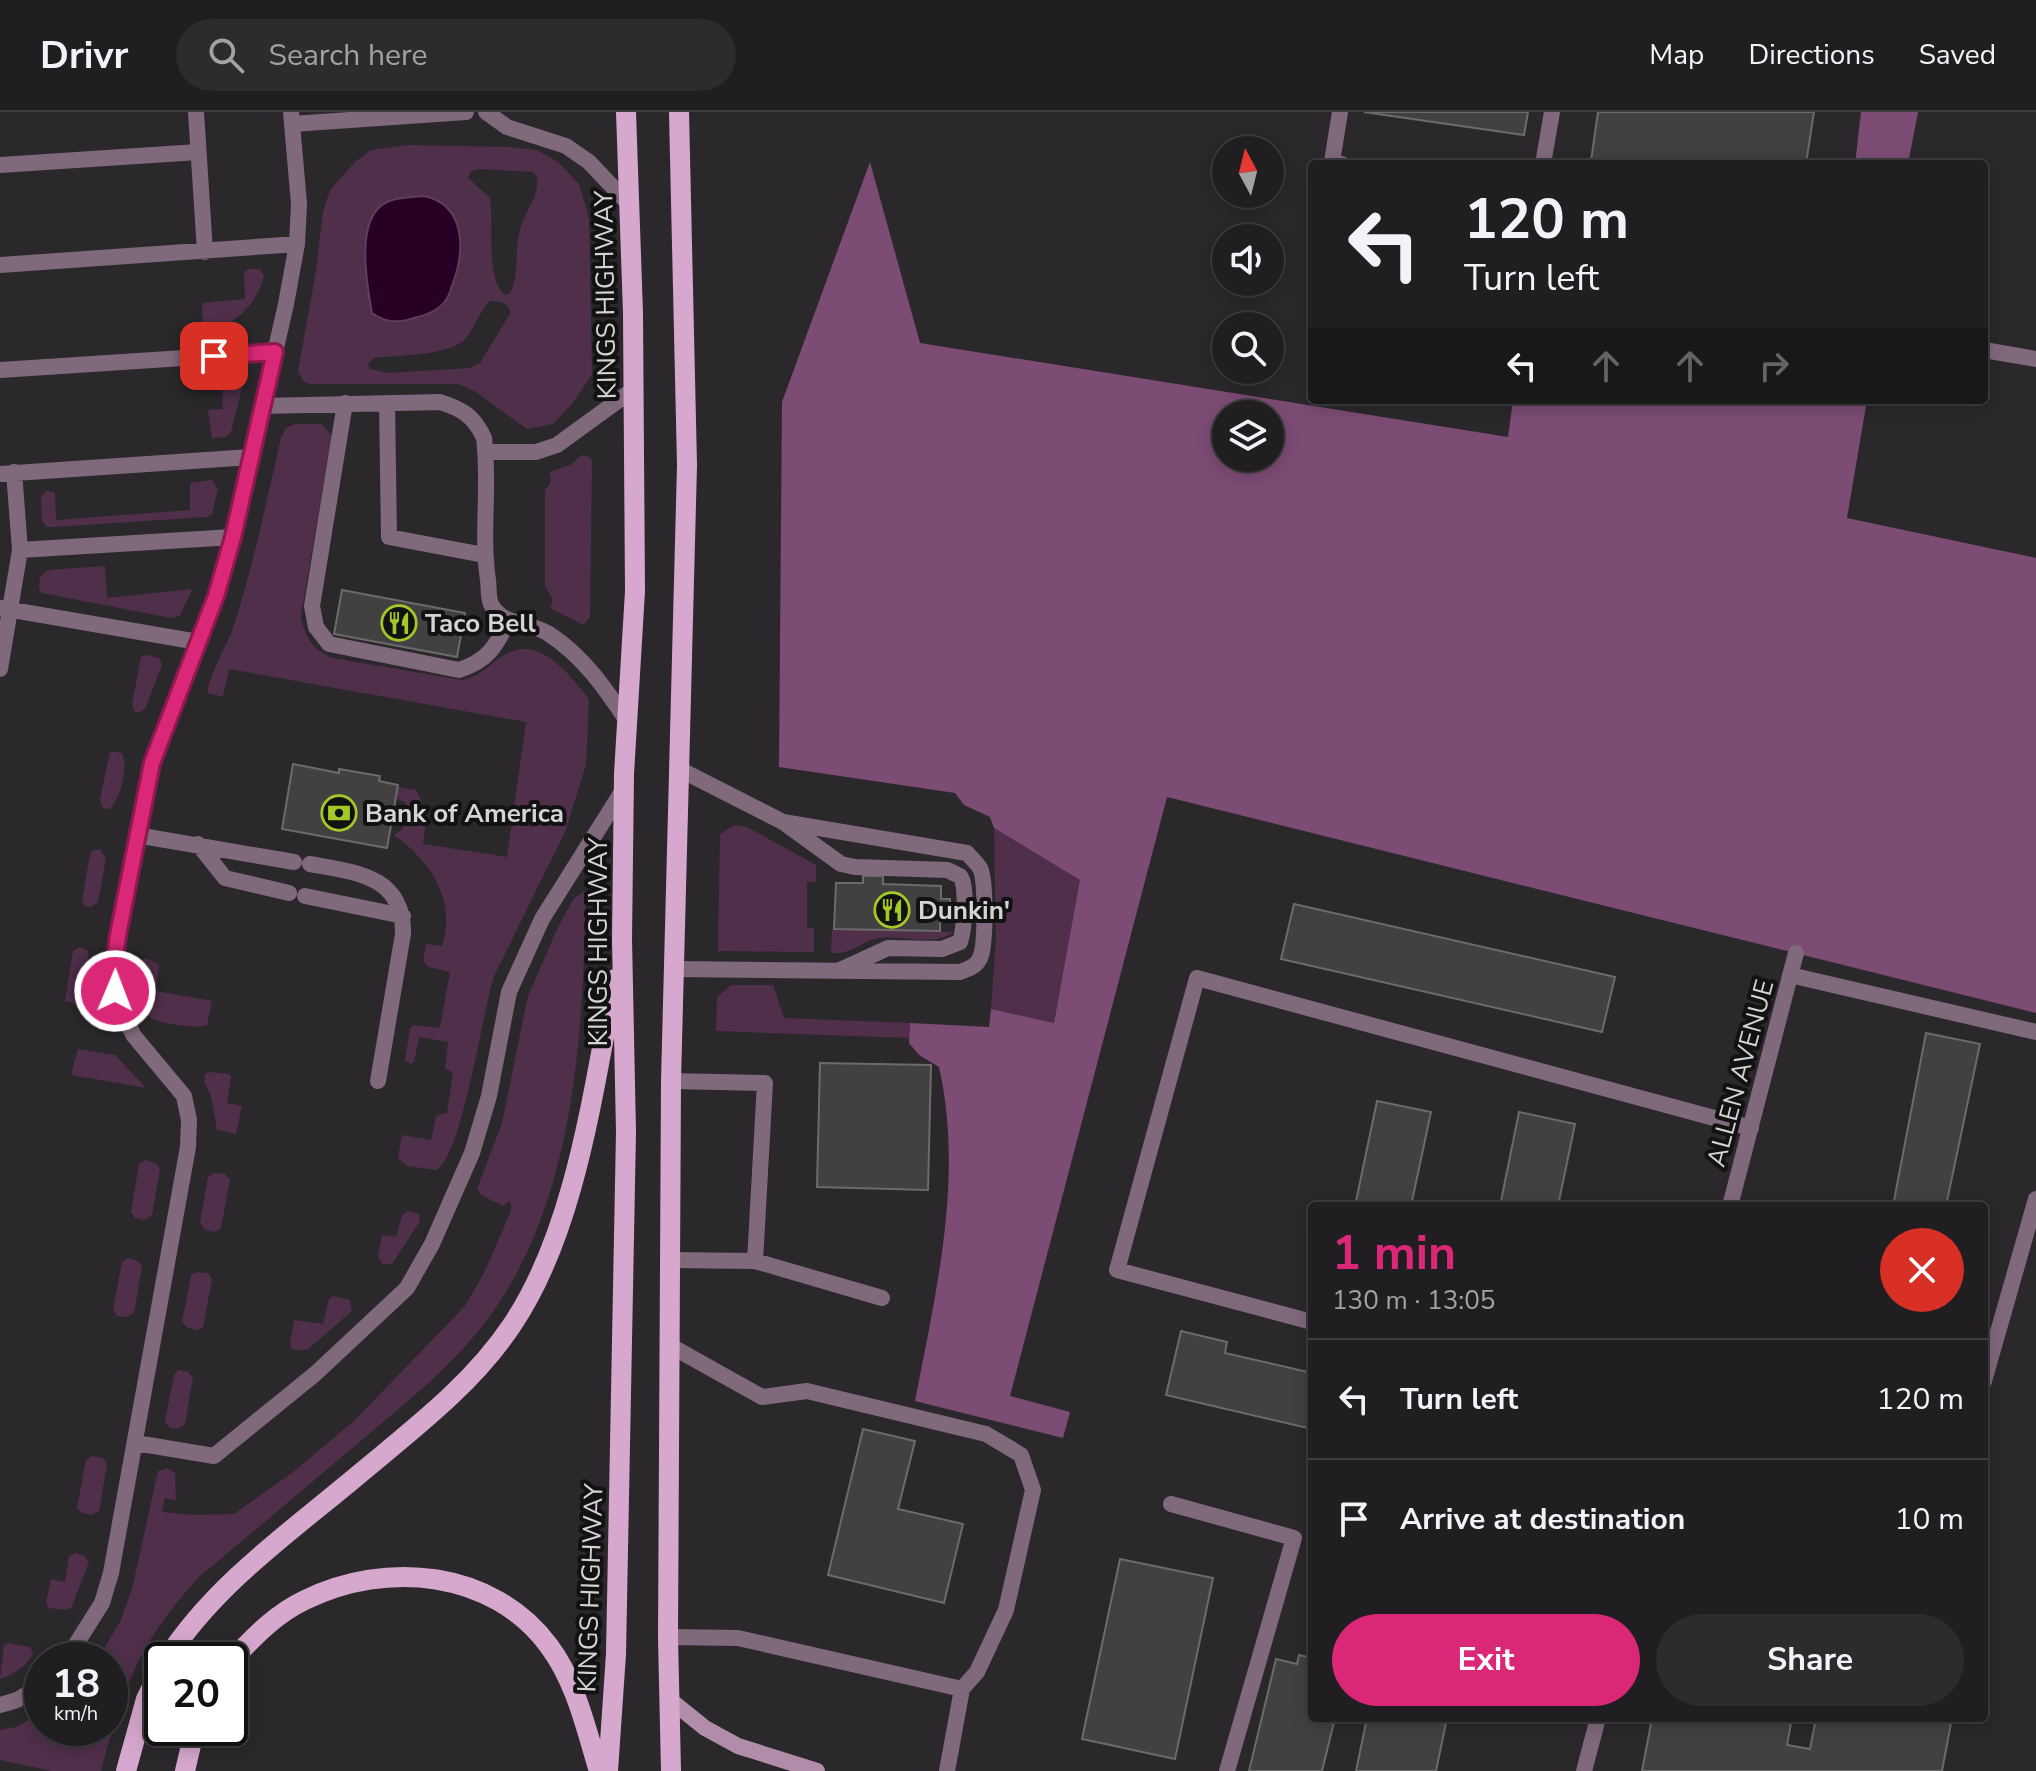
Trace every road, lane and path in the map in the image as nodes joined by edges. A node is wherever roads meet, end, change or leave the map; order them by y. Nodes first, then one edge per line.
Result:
1 (196, 112) edge
2 (466, 112) edge
3 (486, 112) edge
4 (626, 112) edge
5 (679, 112) edge
6 (1340, 112) edge
7 (1552, 112) edge
8 (292, 118) edge
9 (198, 152) junction
10 (1332, 160) edge
11 (1544, 160) edge
12 (0, 165) edge
13 (628, 203) junction
14 (297, 244) junction
15 (205, 252) junction
16 (0, 265) edge
17 (1988, 351) edge
18 (275, 352) junction
19 (2036, 359) edge
20 (0, 370) edge
21 (634, 389) junction
22 (345, 403) junction
23 (387, 403) junction
24 (262, 406) junction
25 (486, 452) junction
26 (251, 457) junction
27 (7, 473) edge
28 (233, 537) junction
29 (20, 550) junction
30 (484, 555) junction
31 (5, 609) edge
32 (508, 621) junction
33 (198, 642) junction
34 (0, 669) edge
35 (627, 721) junction
36 (679, 769) junction
37 (623, 790) junction
38 (783, 822) junction
39 (136, 835) junction
40 (198, 844) junction
41 (403, 916) junction
42 (622, 939) junction
43 (1796, 953) dead end
44 (675, 969) junction
45 (839, 971) junction
46 (1790, 975) junction
47 (2036, 1032) edge
48 (378, 1081) dead end
49 (671, 1081) junction
50 (1751, 1128) junction
51 (2036, 1199) edge
52 (1731, 1202) edge
53 (670, 1260) junction
54 (755, 1261) junction
55 (882, 1298) dead end
56 (1308, 1321) edge
57 (669, 1345) junction
58 (1988, 1367) edge
59 (136, 1443) junction
60 (1171, 1504) dead end
61 (668, 1637) junction
62 (77, 1642) edge
63 (178, 1642) edge
64 (248, 1644) edge
65 (962, 1689) junction
66 (24, 1696) edge
67 (669, 1699) junction
68 (0, 1705) edge
69 (144, 1706) edge
70 (1597, 1722) edge
71 (191, 1746) edge
72 (126, 1771) edge
73 (185, 1771) edge
74 (599, 1771) edge
75 (608, 1771) edge
76 (671, 1771) edge
77 (817, 1771) edge
78 (947, 1771) edge
79 (1227, 1771) edge
80 (1584, 1771) edge

1 - 9 street
2 - 8 street
3 - 13 street
4 - 13 main road, KINGS HIGHWAY
5 - 36 main road
6 - 10 street
7 - 11 street
8 - 14 street
9 - 12 street
9 - 15 street
13 - 21 main road, KINGS HIGHWAY
14 - 15 street
14 - 18 street
15 - 16 street
17 - 19 street
18 - 20 street
18 - 24 street
21 - 25 street
21 - 35 main road, KINGS HIGHWAY
22 - 23 street
22 - 24 street
22 - 32 street
23 - 25 street
23 - 30 street
24 - 26 street
25 - 30 street
26 - 27 street
26 - 28 street
27 - 29 street
28 - 29 street
28 - 33 street
29 - 31 street
30 - 32 street
31 - 33 street
31 - 34 street
32 - 35 street
33 - 39 street
35 - 37 main road, KINGS HIGHWAY
36 - 38 street
36 - 44 main road
37 - 42 main road, KINGS HIGHWAY
37 - 59 street
38 - 45 street
38 - 45 street
39 - 40 street
39 - 59 street
40 - 41 street
40 - 41 street
41 - 48 street
42 - 63 main road
42 - 75 main road, KINGS HIGHWAY
43 - 46 street, ALLEN AVENUE
44 - 45 street
44 - 49 main road
46 - 47 street
46 - 50 street, ALLEN AVENUE
49 - 53 main road
49 - 54 street
50 - 52 street, ALLEN AVENUE
50 - 56 street
51 - 58 street
53 - 54 street
53 - 57 main road
54 - 55 street
57 - 61 main road
57 - 65 street
59 - 62 street
60 - 79 street
61 - 65 street
61 - 67 main road
64 - 74 main road
65 - 78 street
66 - 68 street
67 - 76 main road
67 - 77 street
69 - 72 main road
70 - 80 street
71 - 73 main road

